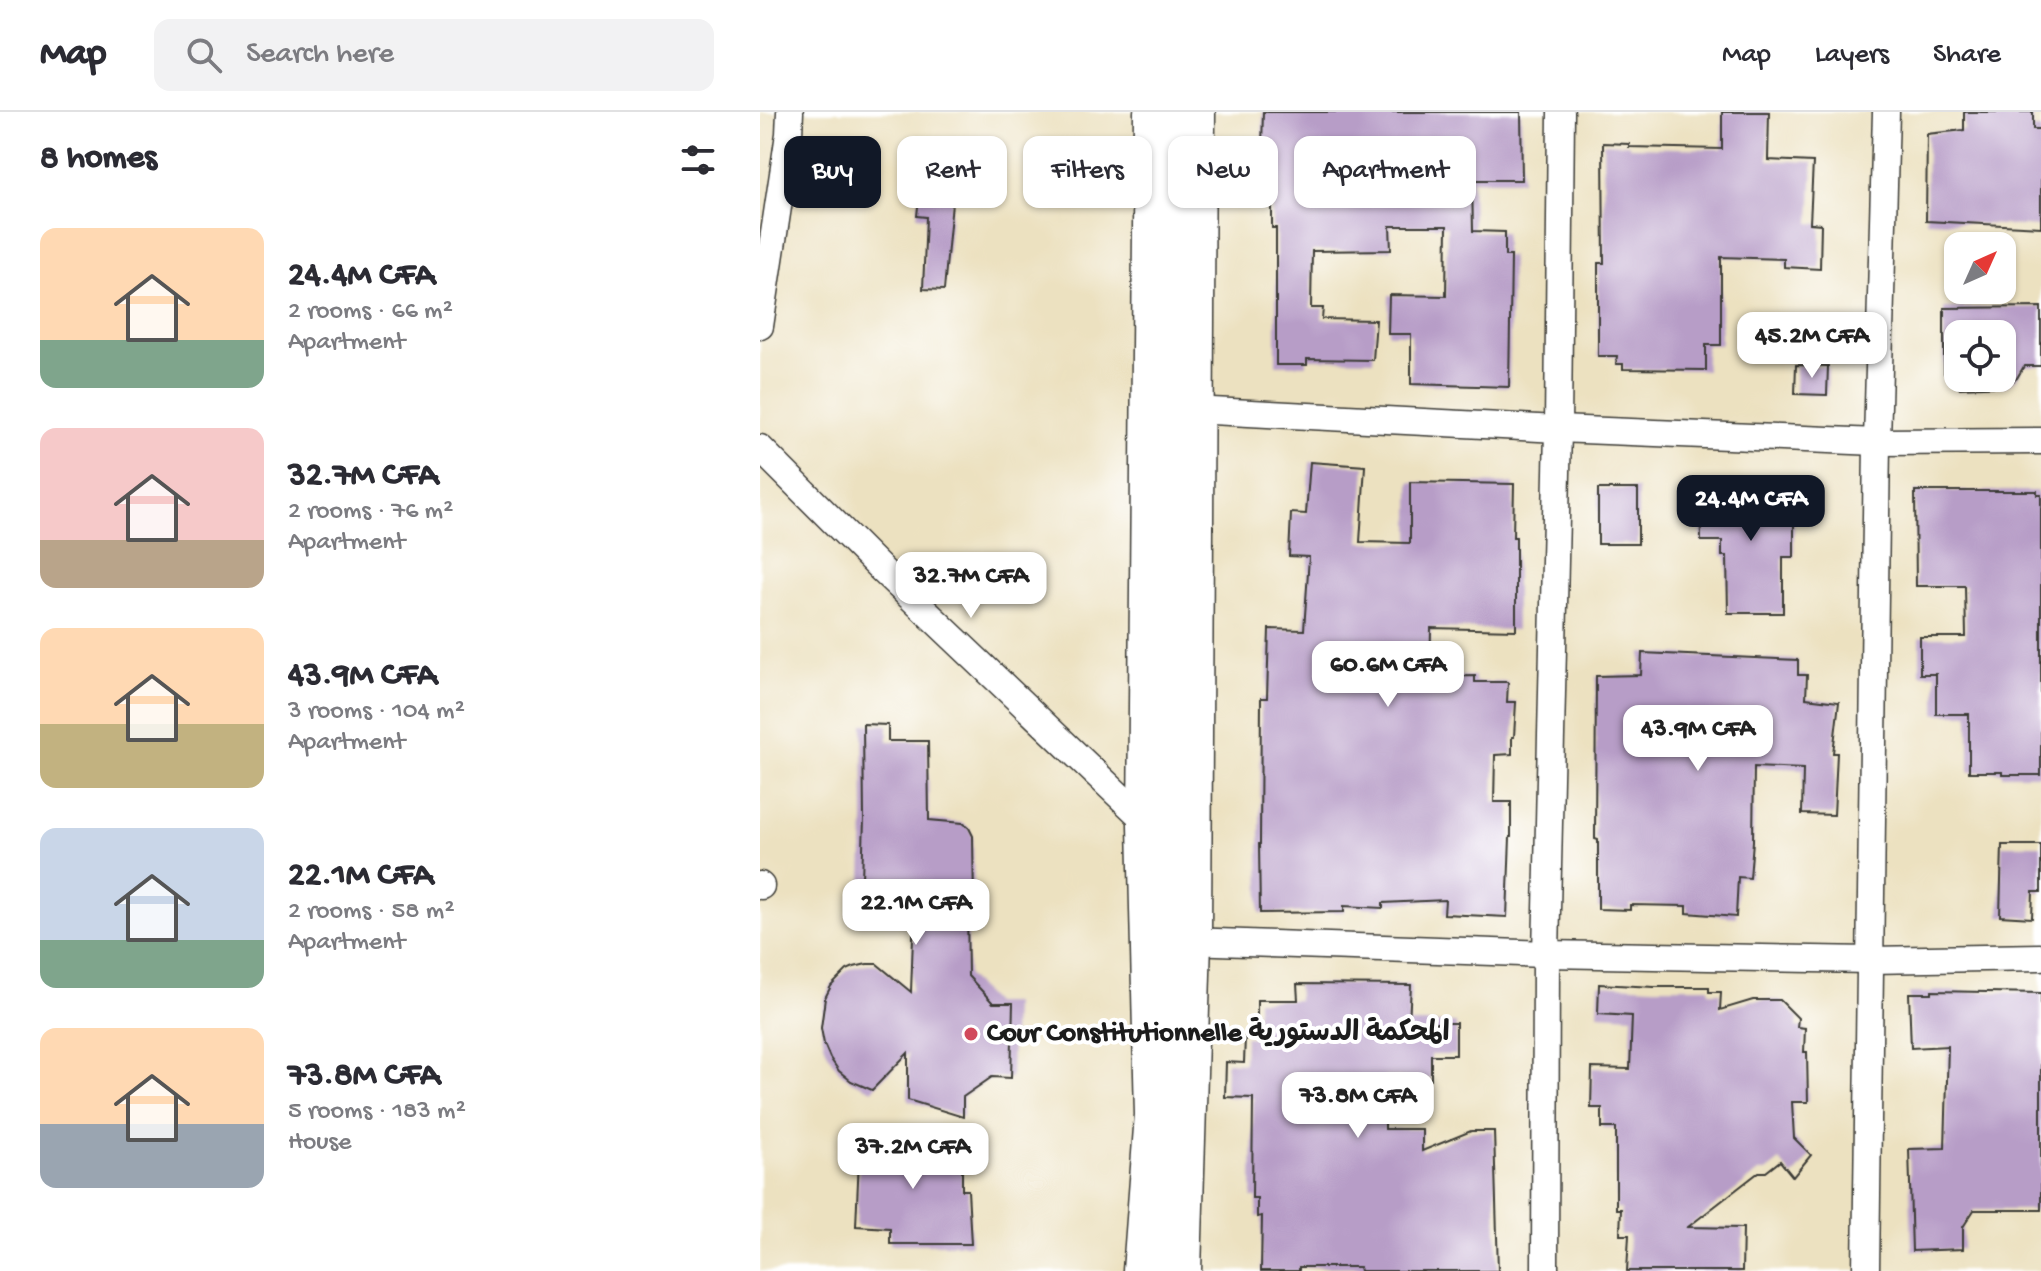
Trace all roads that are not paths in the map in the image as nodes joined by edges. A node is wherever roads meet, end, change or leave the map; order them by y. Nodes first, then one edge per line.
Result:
1 (790, 112) edge
2 (1156, 112) edge
3 (1193, 112) edge
4 (1561, 112) edge
5 (1886, 112) edge
6 (760, 326) edge
7 (1192, 410) junction
8 (1558, 429) junction
9 (2041, 441) edge
10 (1877, 442) junction
11 (760, 448) edge
12 (1150, 825) junction
13 (1189, 941) junction
14 (1546, 954) junction
15 (2041, 957) edge
16 (1870, 960) junction
17 (1145, 1271) edge
18 (1179, 1271) edge
19 (1545, 1271) edge
20 (1866, 1271) edge

1 - 6 street
2 - 12 highway
3 - 7 highway
4 - 8 street
5 - 10 street
7 - 8 street
7 - 13 highway
8 - 10 street
8 - 14 street
9 - 10 street
10 - 16 street
11 - 12 street
12 - 17 highway
13 - 14 street
13 - 18 highway
14 - 16 street
14 - 19 street
15 - 16 street
16 - 20 street

